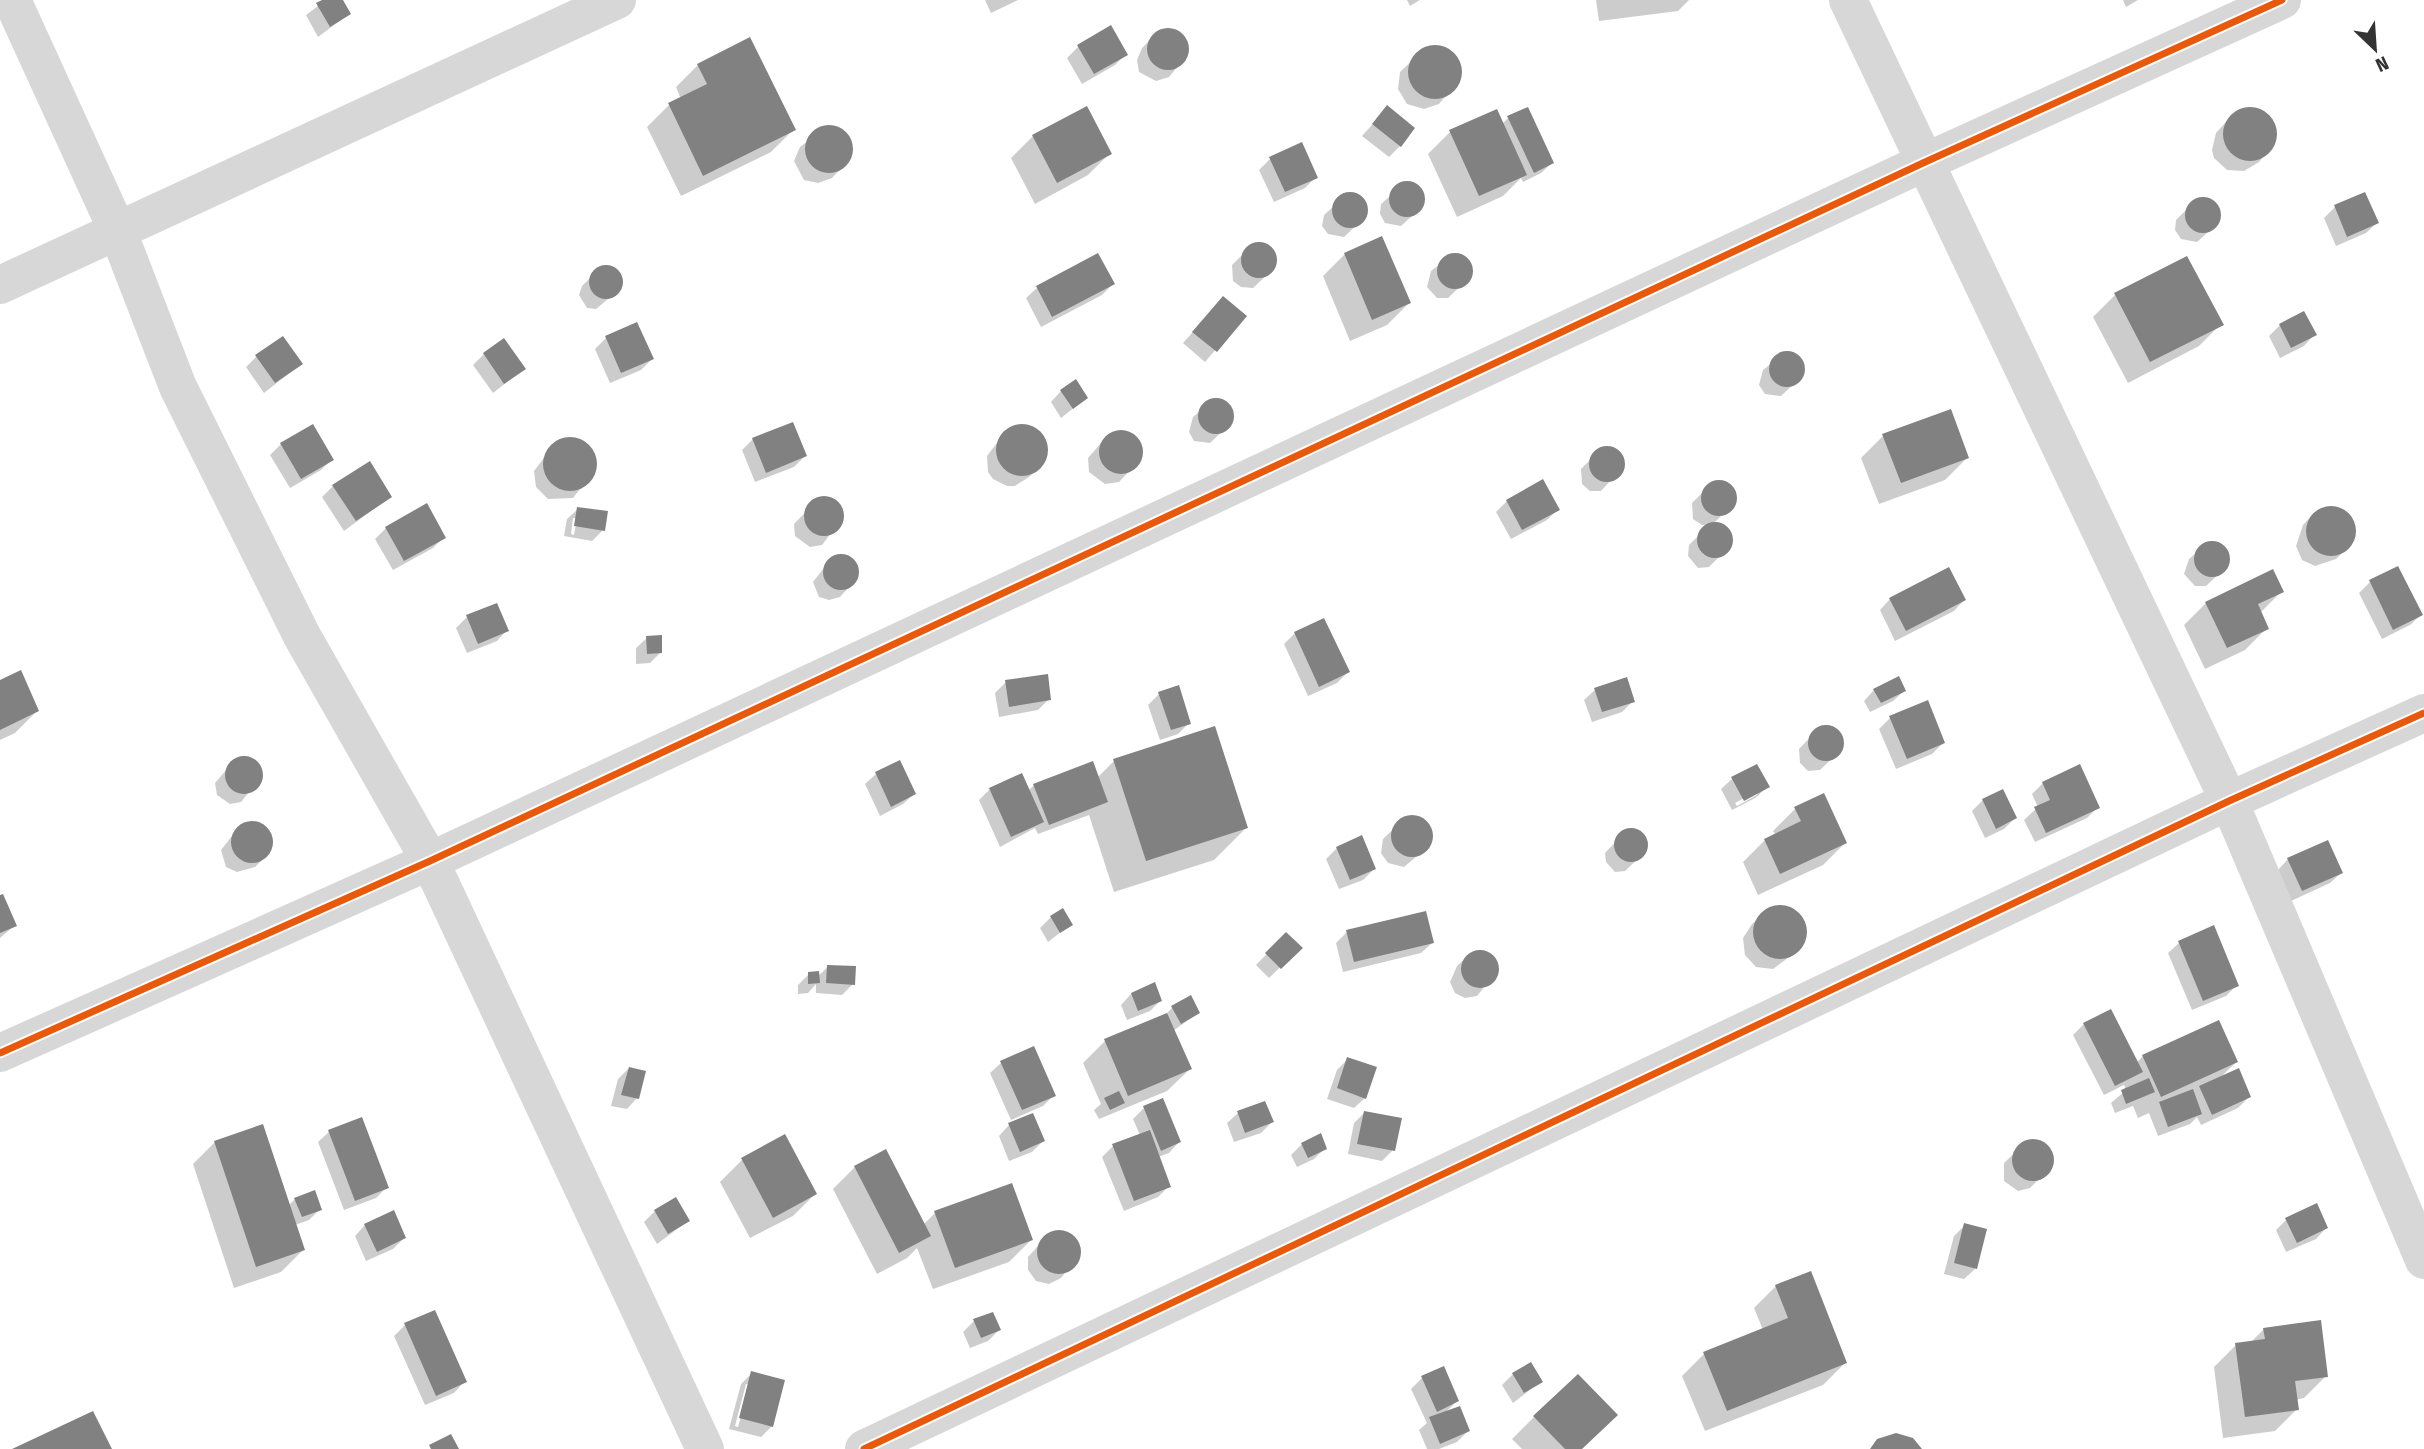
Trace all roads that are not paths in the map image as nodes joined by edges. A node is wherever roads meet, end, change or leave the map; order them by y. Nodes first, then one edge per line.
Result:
1 (12, 0) edge
2 (617, 0) edge
3 (1848, 0) edge
4 (2282, 0) edge
5 (1923, 163) junction
6 (118, 232) junction
7 (0, 285) edge
8 (2424, 713) edge
9 (2229, 801) junction
10 (430, 862) junction
11 (0, 1052) edge
12 (2424, 1260) edge
13 (705, 1449) edge
14 (864, 1449) edge

1 - 6 street
2 - 6 street
3 - 5 street
4 - 5 street
5 - 9 street
5 - 10 street
6 - 7 street
6 - 10 street
8 - 9 street
9 - 12 street
9 - 14 street
10 - 11 street
10 - 13 street

